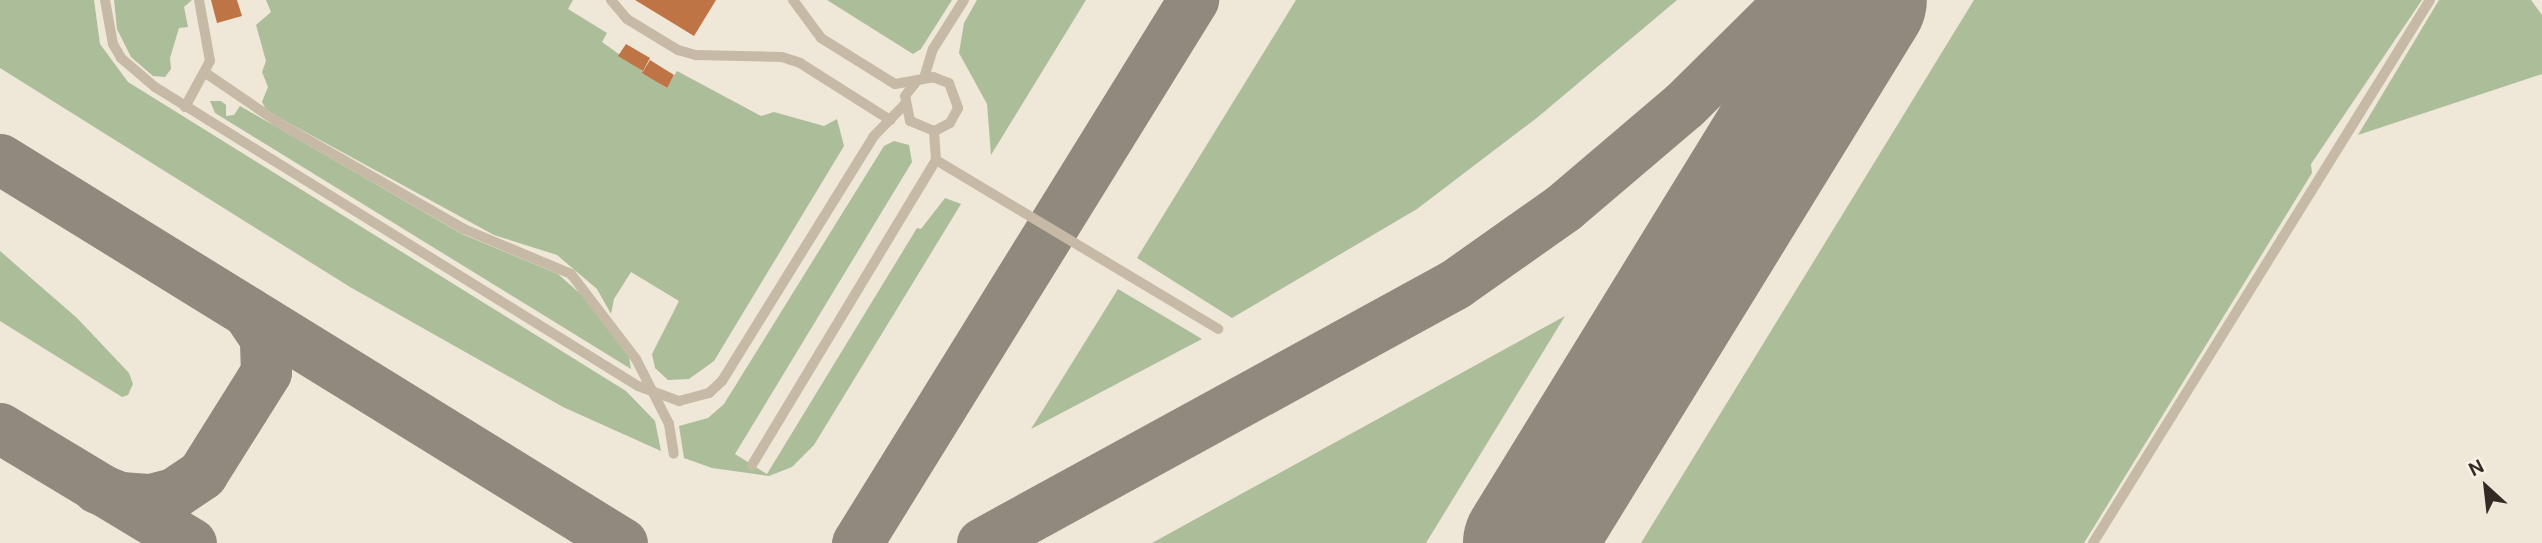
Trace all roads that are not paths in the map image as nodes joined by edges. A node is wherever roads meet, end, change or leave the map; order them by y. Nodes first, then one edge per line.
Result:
1 (105, 0) edge
2 (199, 0) edge
3 (611, 0) edge
4 (793, 0) edge
5 (964, 0) edge
6 (2430, 0) edge
7 (206, 74) junction
8 (920, 80) junction
9 (904, 105) junction
10 (185, 107) junction
11 (890, 120) junction
12 (933, 131) junction
13 (936, 160) junction
14 (1218, 329) dead end
15 (654, 394) junction
16 (674, 454) dead end
17 (752, 465) dead end
18 (2093, 543) edge

1 - 10 lane
2 - 7 lane
3 - 11 lane
4 - 8 lane
5 - 8 lane
6 - 18 lane
7 - 10 lane
7 - 15 lane
8 - 9 lane
8 - 12 lane
9 - 11 lane
9 - 12 lane
10 - 15 lane
11 - 15 lane
12 - 13 lane
13 - 14 lane
13 - 17 lane
15 - 16 lane

